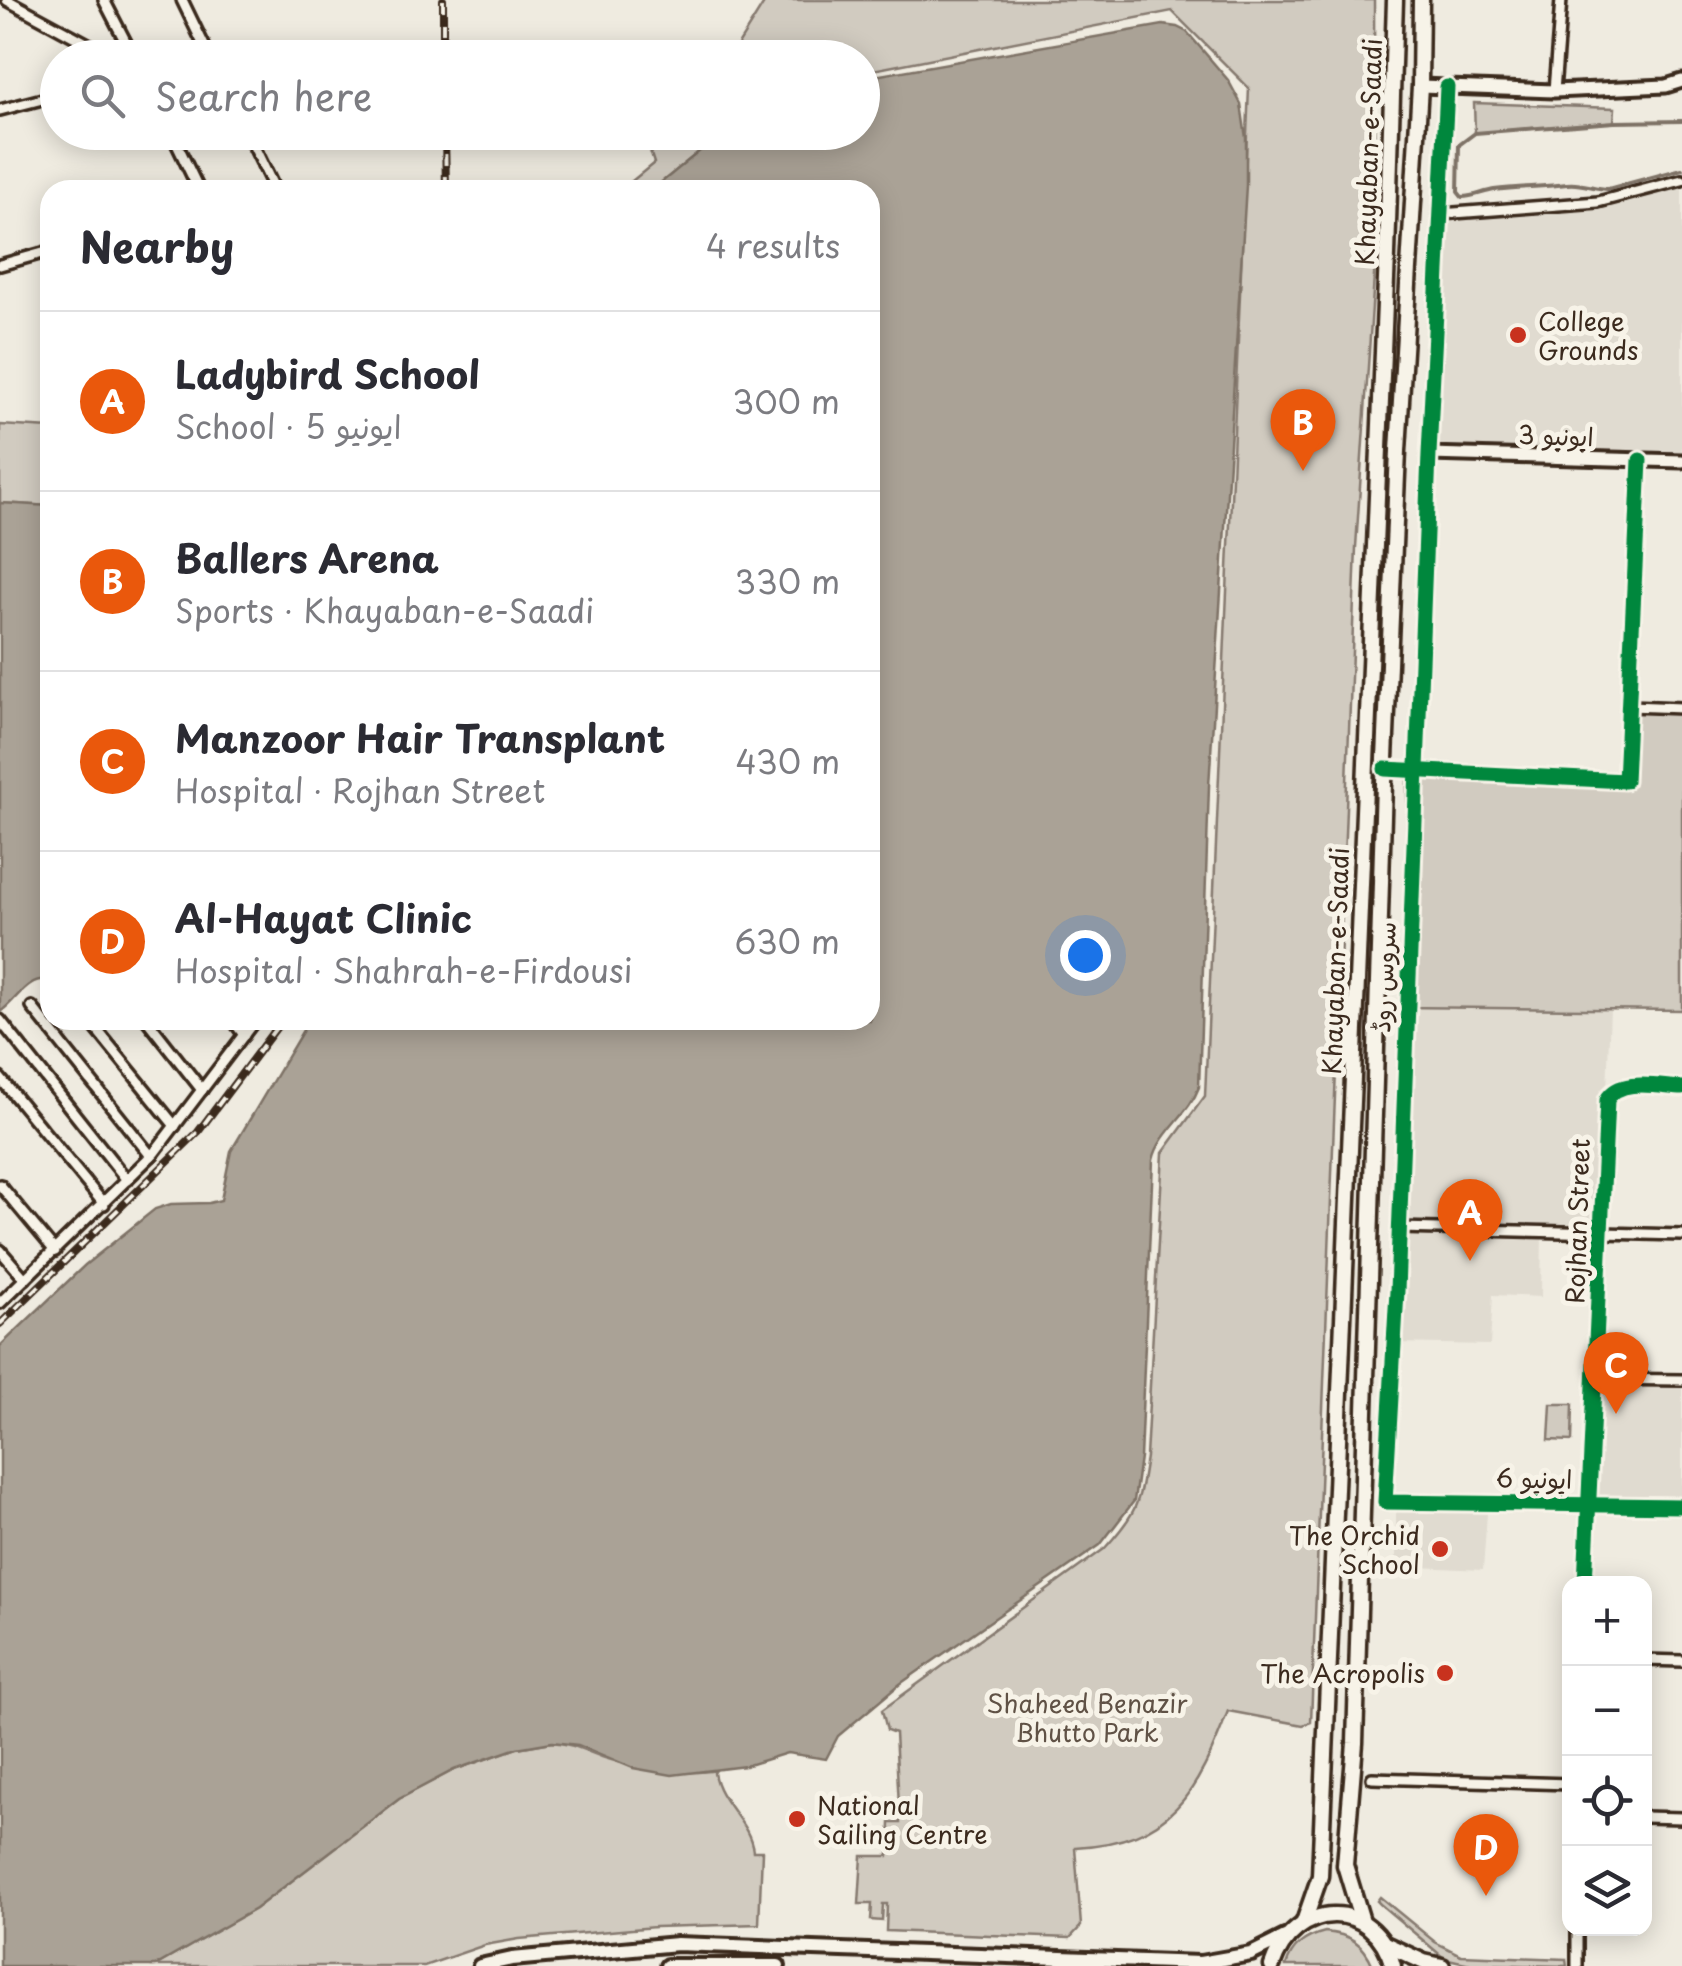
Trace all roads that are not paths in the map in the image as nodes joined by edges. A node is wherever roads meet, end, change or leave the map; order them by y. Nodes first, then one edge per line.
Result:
1 (6, 0) edge
2 (104, 0) edge
3 (182, 0) edge
4 (1394, 0) edge
5 (1422, 0) edge
6 (1560, 0) edge
7 (80, 40) edge
8 (125, 40) edge
9 (201, 40) edge
10 (1682, 81) edge
11 (1420, 86) junction
12 (1447, 87) junction
13 (1554, 91) junction
14 (40, 99) edge
15 (3, 107) edge
16 (179, 150) edge
17 (256, 150) edge
18 (193, 180) edge
19 (270, 180) edge
20 (1682, 180) edge
21 (1441, 214) junction
22 (40, 254) edge
23 (0, 265) edge
24 (1428, 454) junction
25 (1640, 460) junction
26 (1682, 461) edge
27 (1630, 706) junction
28 (1682, 708) edge
29 (1384, 769) junction
30 (1416, 770) junction
31 (32, 1007) dead end
32 (40, 1017) edge
33 (0, 1020) edge
34 (51, 1030) edge
35 (97, 1030) edge
36 (155, 1030) edge
37 (240, 1030) edge
38 (248, 1030) edge
39 (244, 1036) junction
40 (0, 1078) edge
41 (1682, 1088) edge
42 (202, 1090) junction
43 (175, 1126) junction
44 (152, 1156) junction
45 (127, 1180) junction
46 (0, 1185) edge
47 (104, 1204) junction
48 (1399, 1228) junction
49 (1602, 1232) junction
50 (1682, 1235) edge
51 (0, 1250) edge
52 (55, 1251) junction
53 (25, 1279) junction
54 (0, 1303) edge
55 (1595, 1380) junction
56 (1682, 1380) edge
57 (1385, 1502) joint
58 (1588, 1504) junction
59 (1682, 1506) edge
60 (1585, 1576) edge
61 (1652, 1660) edge
62 (1682, 1661) edge
63 (1372, 1778) dead end
64 (1562, 1784) edge
65 (1652, 1817) edge
66 (1682, 1818) edge
67 (1362, 1921) junction
68 (1304, 1922) junction
69 (1578, 1936) edge
70 (1285, 1937) junction
71 (701, 1944) junction
72 (724, 1944) junction
73 (1385, 1944) junction
74 (699, 1964) edge
75 (726, 1964) edge
76 (480, 1966) edge
77 (667, 1966) edge
78 (758, 1966) edge
79 (778, 1966) edge
80 (1272, 1966) edge
81 (1393, 1966) edge
82 (1442, 1966) edge
83 (1577, 1966) edge

1 - 7 street
2 - 8 street
3 - 9 street
4 - 68 main road, Khayaban-e-Saadi
5 - 11 main road, Khayaban-e-Saadi
6 - 13 street
10 - 13 street
11 - 12 street
11 - 29 main road, Khayaban-e-Saadi
12 - 13 street
12 - 21 street
14 - 15 street
16 - 18 street
17 - 19 street
20 - 21 street
21 - 24 street
22 - 23 street
24 - 25 street, ایونیو 3
24 - 30 street, سروس روڈ
25 - 26 street, ایونیو 3
25 - 27 street
27 - 28 street
27 - 30 street
29 - 30 street
29 - 67 main road, Khayaban-e-Saadi
30 - 48 street, سروس روڈ
31 - 32 street
33 - 45 street
34 - 44 street
35 - 43 street
36 - 42 street
37 - 39 street
38 - 39 street
39 - 42 street
40 - 47 street
41 - 49 street, Rojhan Street
42 - 43 street
43 - 44 street
44 - 45 street
45 - 47 street
46 - 52 street
47 - 52 street
48 - 49 street
48 - 57 street, سروس روڈ
49 - 50 street
49 - 55 street, Rojhan Street
51 - 53 street
52 - 53 street
53 - 54 street
55 - 56 street
55 - 58 street, Rojhan Street
57 - 58 street, ایونیو 6
58 - 59 street, ایونیو 6
58 - 60 street, Rojhan Street
61 - 62 street
63 - 64 street
65 - 66 street
67 - 68 main road
67 - 73 main road
68 - 70 main road
69 - 83 street
70 - 72 main road
70 - 80 main road
71 - 72 main road
71 - 74 main road
71 - 76 main road
72 - 75 main road
73 - 81 main road
73 - 82 main road
74 - 75 main road
74 - 77 main road
75 - 78 main road
78 - 79 main road

